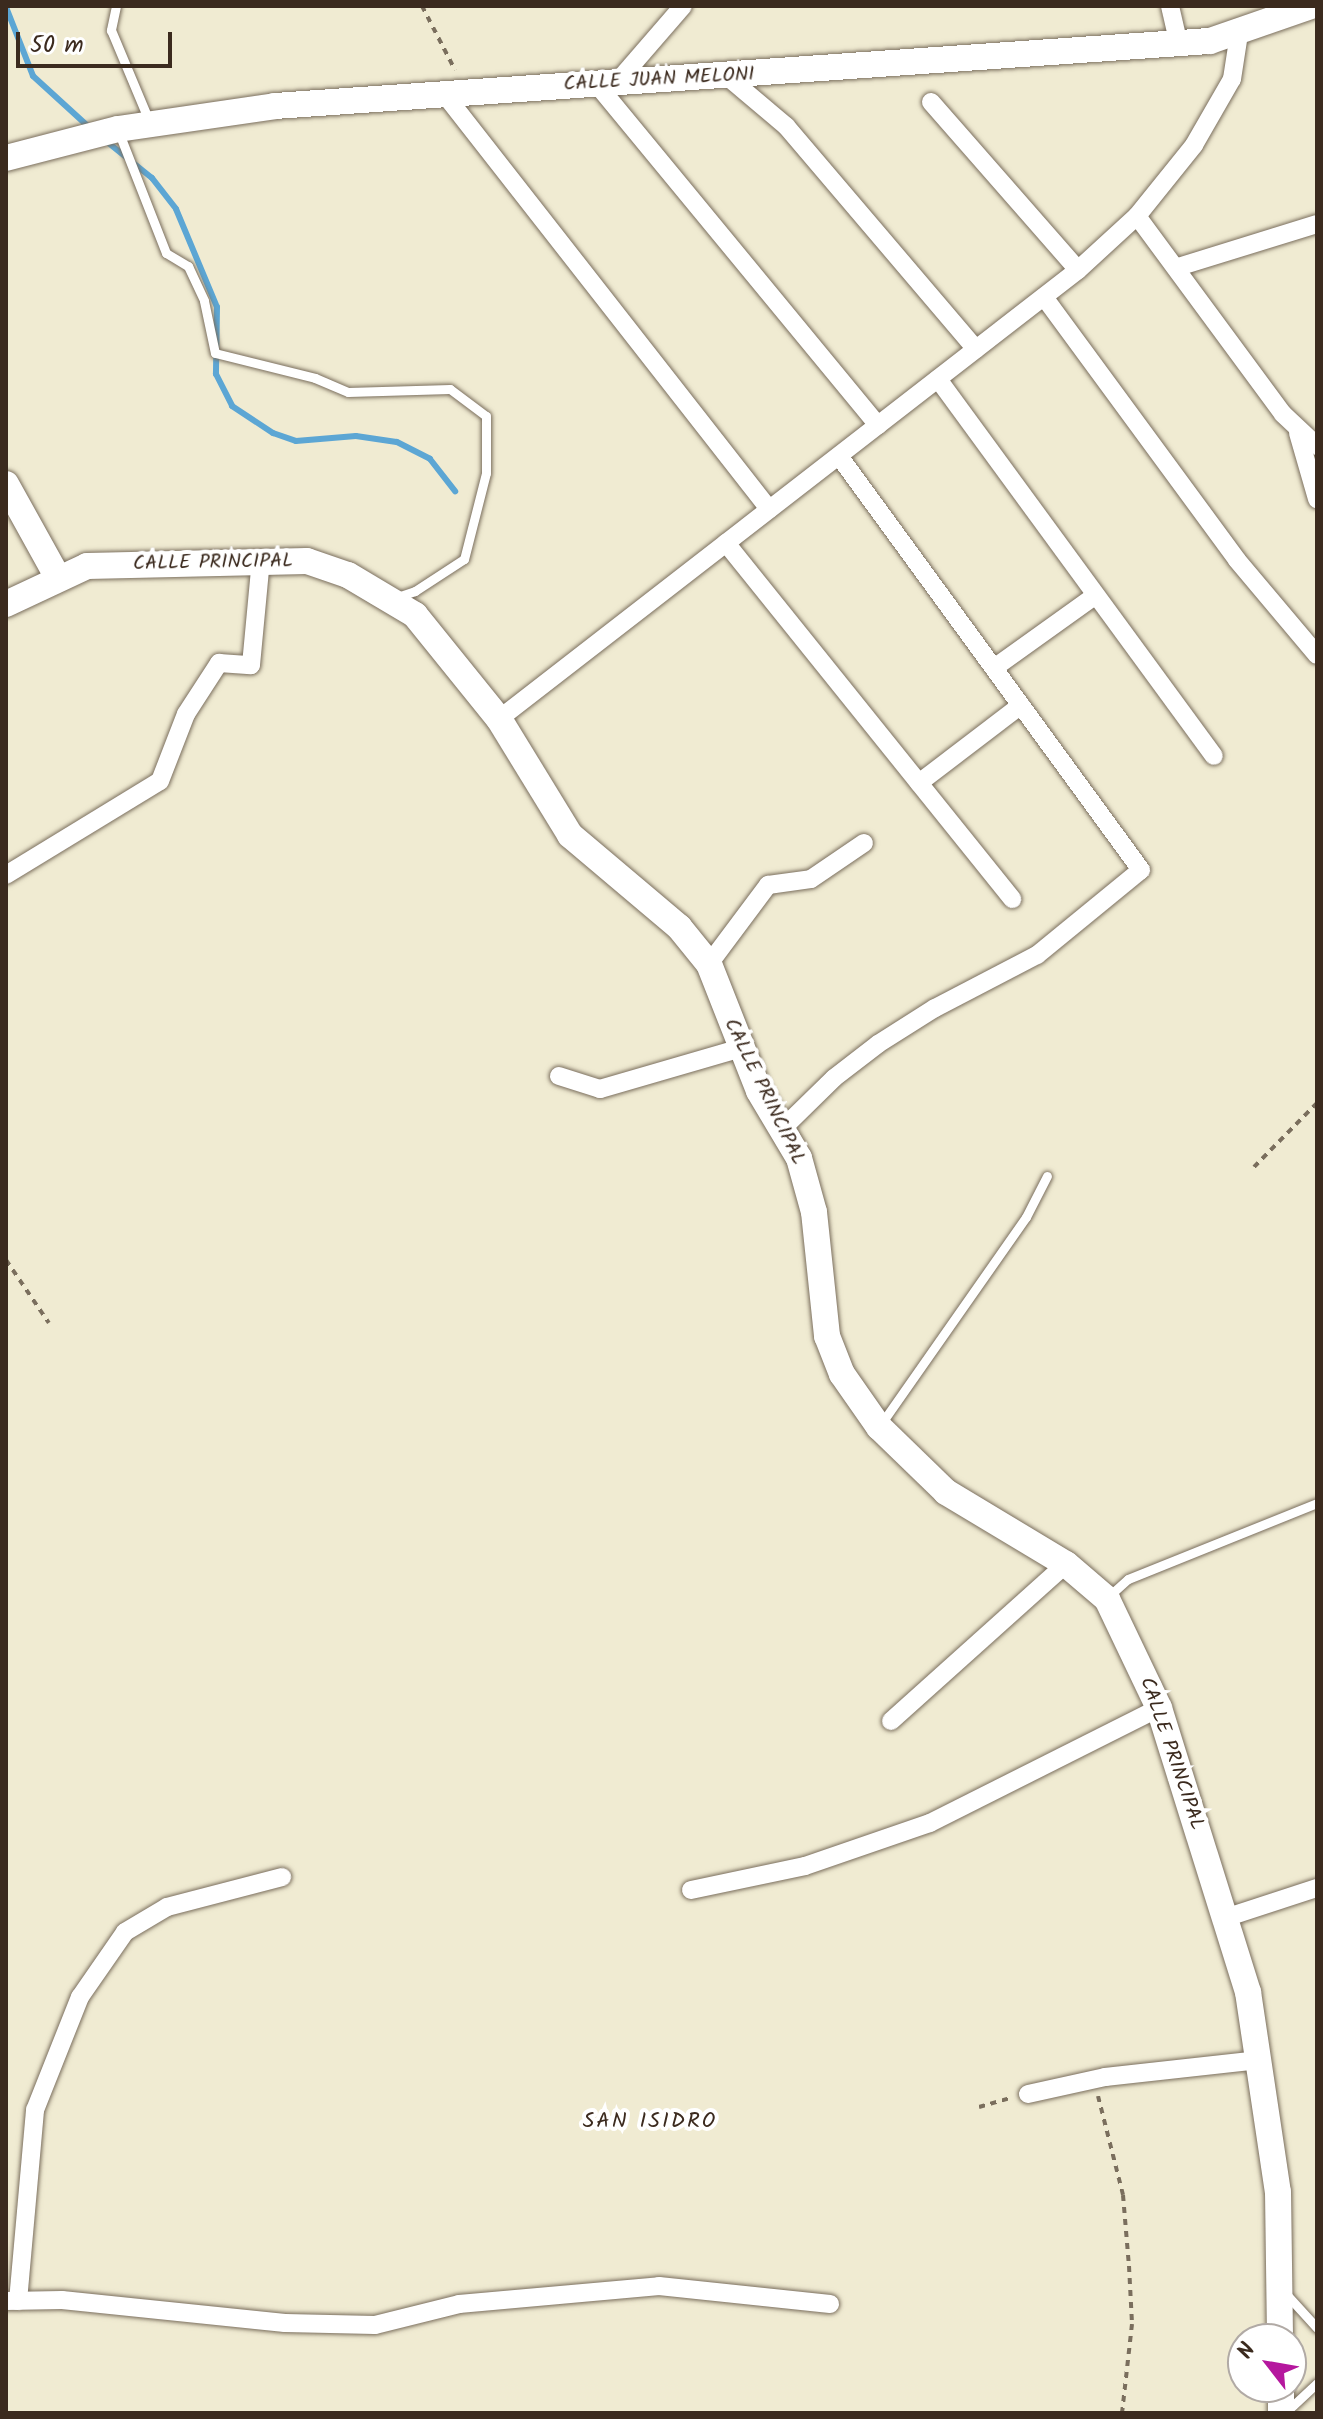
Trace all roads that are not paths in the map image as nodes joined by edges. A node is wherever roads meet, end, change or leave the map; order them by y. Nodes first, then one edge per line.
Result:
1 (116, 6) edge
2 (683, 6) edge
3 (1170, 6) edge
4 (1311, 6) edge
5 (1239, 34) junction
6 (1179, 44) junction
7 (729, 78) junction
8 (606, 81) junction
9 (454, 90) junction
10 (931, 102) dead end
11 (151, 124) junction
12 (119, 135) junction
13 (6, 158) edge
14 (1137, 216) junction
15 (1317, 224) edge
16 (1178, 267) junction
17 (1078, 270) junction
18 (1044, 297) junction
19 (976, 349) junction
20 (938, 379) junction
21 (878, 425) junction
22 (1297, 430) junction
23 (1317, 446) edge
24 (839, 456) junction
25 (6, 484) edge
26 (1317, 499) edge
27 (769, 509) junction
28 (726, 543) junction
29 (261, 560) junction
30 (57, 576) junction
31 (1096, 595) junction
32 (391, 599) junction
33 (6, 604) edge
34 (1317, 655) edge
35 (994, 668) junction
36 (1021, 705) junction
37 (499, 719) junction
38 (1214, 756) dead end
39 (919, 783) junction
40 (864, 843) dead end
41 (6, 875) edge
42 (1012, 899) dead end
43 (709, 964) junction
44 (741, 1048) junction
45 (559, 1076) dead end
46 (783, 1128) junction
47 (1047, 1176) dead end
48 (879, 1427) junction
49 (1317, 1503) edge
50 (1066, 1564) junction
51 (1107, 1599) junction
52 (1159, 1708) junction
53 (891, 1721) dead end
54 (282, 1877) dead end
55 (1317, 1888) edge
56 (691, 1890) dead end
57 (1225, 1918) junction
58 (1259, 2060) junction
59 (1028, 2094) road end
60 (1280, 2288) junction
61 (12, 2301) edge
62 (830, 2304) dead end
63 (1280, 2323) edge
64 (1317, 2328) edge
65 (1317, 2383) edge
66 (1283, 2413) edge

1 - 11 lane
2 - 8 street
3 - 6 street
4 - 5 street, CALLE JUAN MELONI
5 - 6 street, CALLE JUAN MELONI
5 - 14 street
6 - 7 street, CALLE JUAN MELONI
7 - 8 street, CALLE JUAN MELONI
7 - 19 street
8 - 9 street, CALLE JUAN MELONI
8 - 21 street
9 - 11 street, CALLE JUAN MELONI
9 - 27 street
10 - 17 street
11 - 12 street, CALLE JUAN MELONI
12 - 13 street, CALLE JUAN MELONI
12 - 32 lane
14 - 16 street
14 - 17 street
15 - 16 street
16 - 22 street
17 - 18 street
18 - 19 street
18 - 34 street
19 - 20 street
20 - 21 street
20 - 31 street
21 - 24 street
22 - 23 street
22 - 26 street
24 - 27 street
24 - 35 street
25 - 30 street
27 - 28 street
28 - 37 street
28 - 39 street
29 - 30 street, CALLE PRINCIPAL
29 - 32 street, CALLE PRINCIPAL
29 - 41 street
30 - 33 street, CALLE PRINCIPAL
31 - 35 street
31 - 38 street
32 - 37 street, CALLE PRINCIPAL
35 - 36 street
36 - 39 street
36 - 46 street
37 - 43 street, CALLE PRINCIPAL
39 - 42 street
40 - 43 street
43 - 44 street, CALLE PRINCIPAL
44 - 45 street
44 - 46 street, CALLE PRINCIPAL
46 - 48 street, CALLE PRINCIPAL
47 - 48 lane
48 - 50 street, CALLE PRINCIPAL
49 - 51 lane
50 - 51 street, CALLE PRINCIPAL
50 - 53 street
51 - 52 street, CALLE PRINCIPAL
52 - 56 street
52 - 57 street, CALLE PRINCIPAL
54 - 61 street
55 - 57 street
57 - 58 street, CALLE PRINCIPAL
58 - 59 street
58 - 60 street, CALLE PRINCIPAL
60 - 63 street, CALLE PRINCIPAL
60 - 64 lane
61 - 62 street
65 - 66 lane

